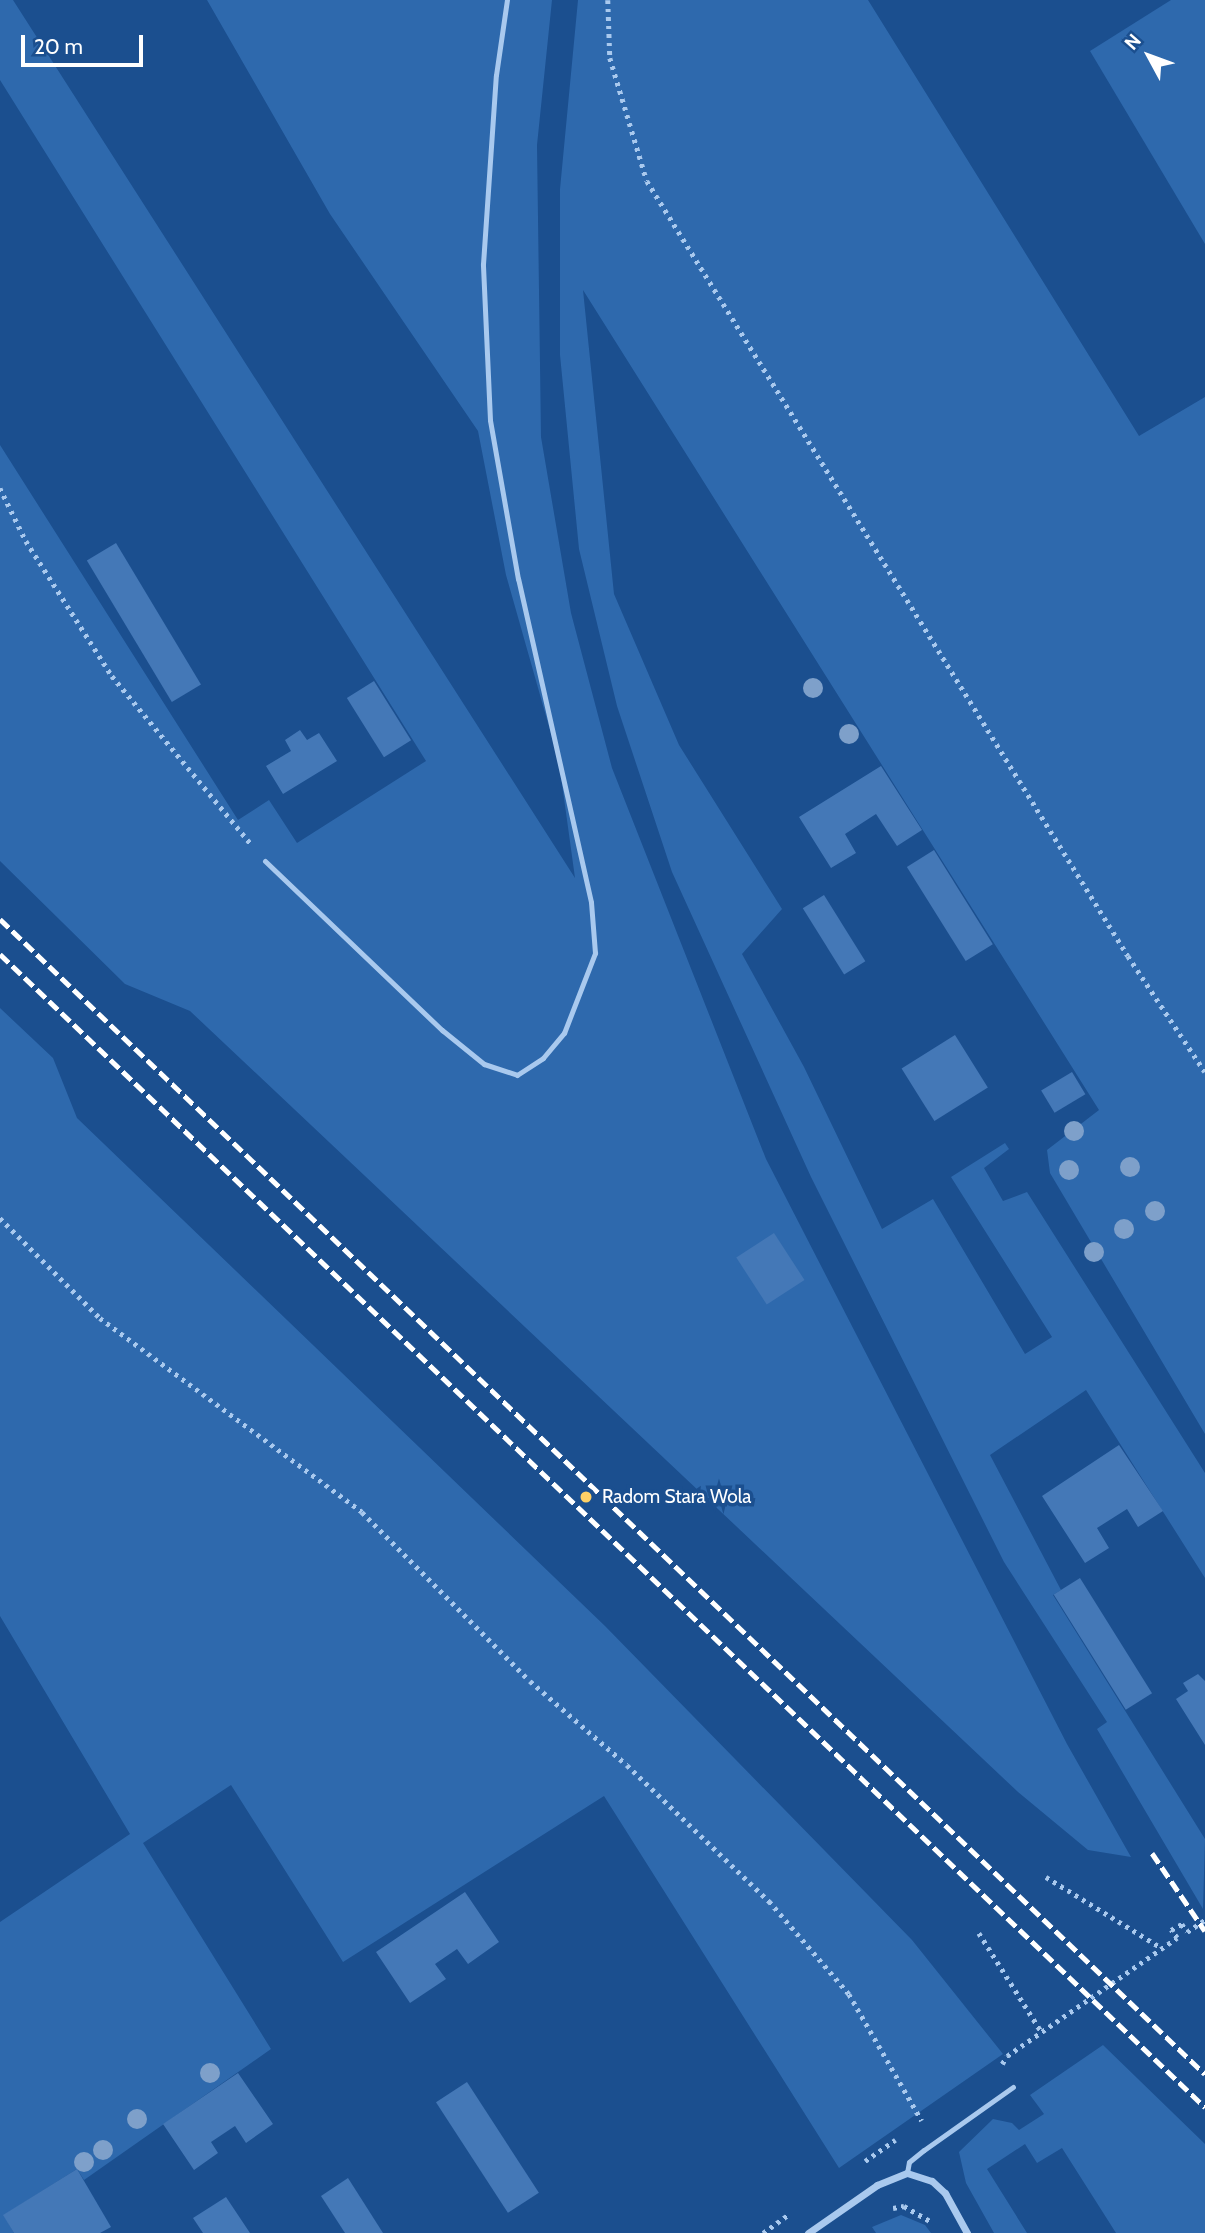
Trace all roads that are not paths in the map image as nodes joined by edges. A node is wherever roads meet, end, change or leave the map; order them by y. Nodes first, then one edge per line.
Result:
1 (507, 0) edge
2 (265, 861) road end
3 (1013, 2087) dead end
4 (907, 2173) junction
5 (808, 2233) edge
6 (967, 2233) edge

1 - 2 lane
3 - 4 lane
4 - 5 street
4 - 6 street

